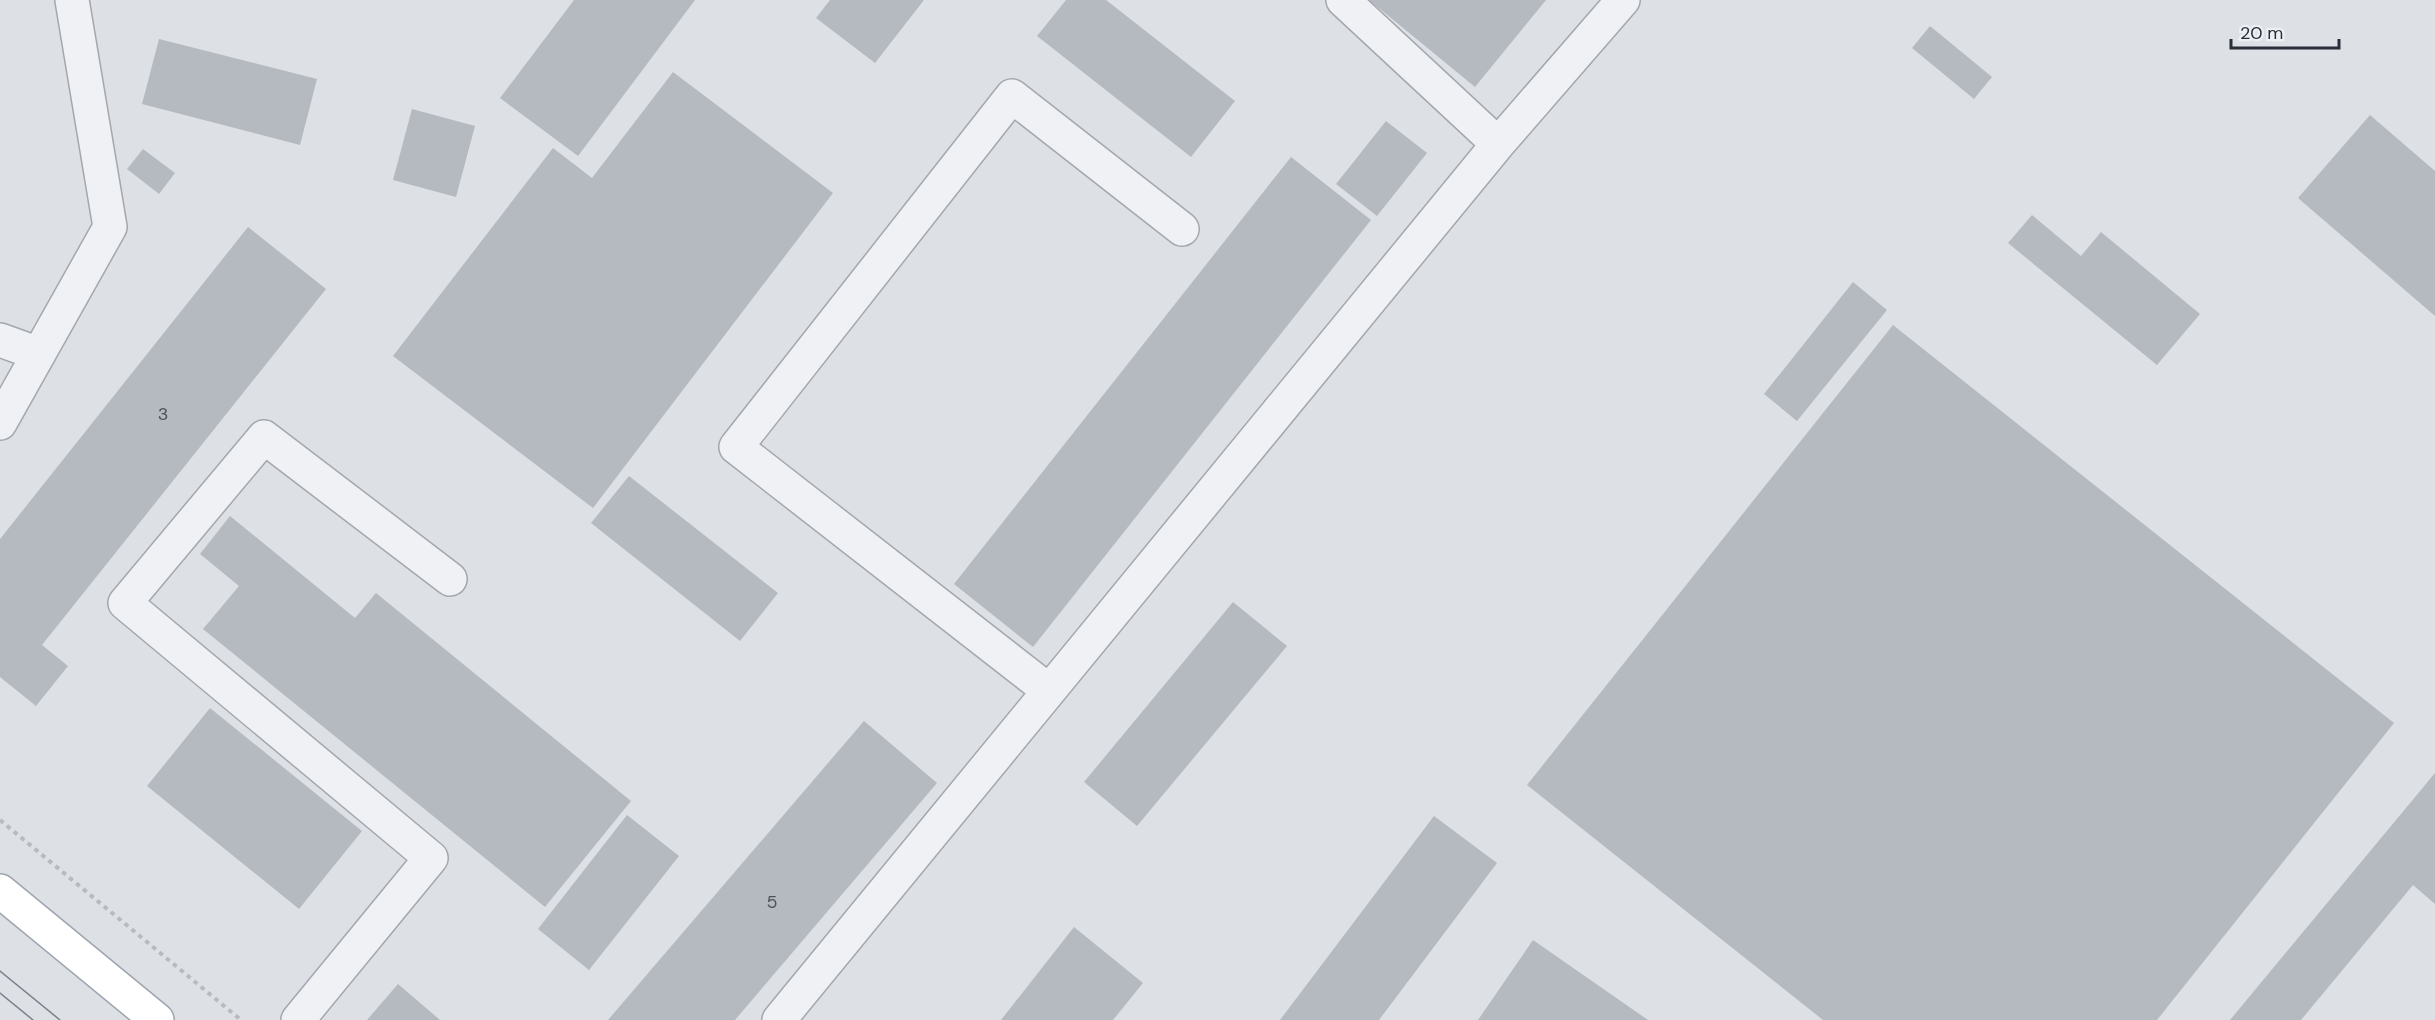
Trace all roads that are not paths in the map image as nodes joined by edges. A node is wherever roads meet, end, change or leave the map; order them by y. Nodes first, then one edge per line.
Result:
1 (72, 0) edge
2 (1342, 0) edge
3 (1623, 0) edge
4 (1498, 144) junction
5 (1182, 229) dead end
6 (0, 340) edge
7 (39, 354) junction
8 (0, 423) edge
9 (450, 579) dead end
10 (1048, 690) junction
11 (0, 891) edge
12 (157, 1020) edge
13 (298, 1020) edge
14 (779, 1020) edge

1 - 7 lane
2 - 4 lane
3 - 4 lane
4 - 10 lane
5 - 10 lane
6 - 7 lane
7 - 8 lane
9 - 13 lane
10 - 14 lane
11 - 12 main road

